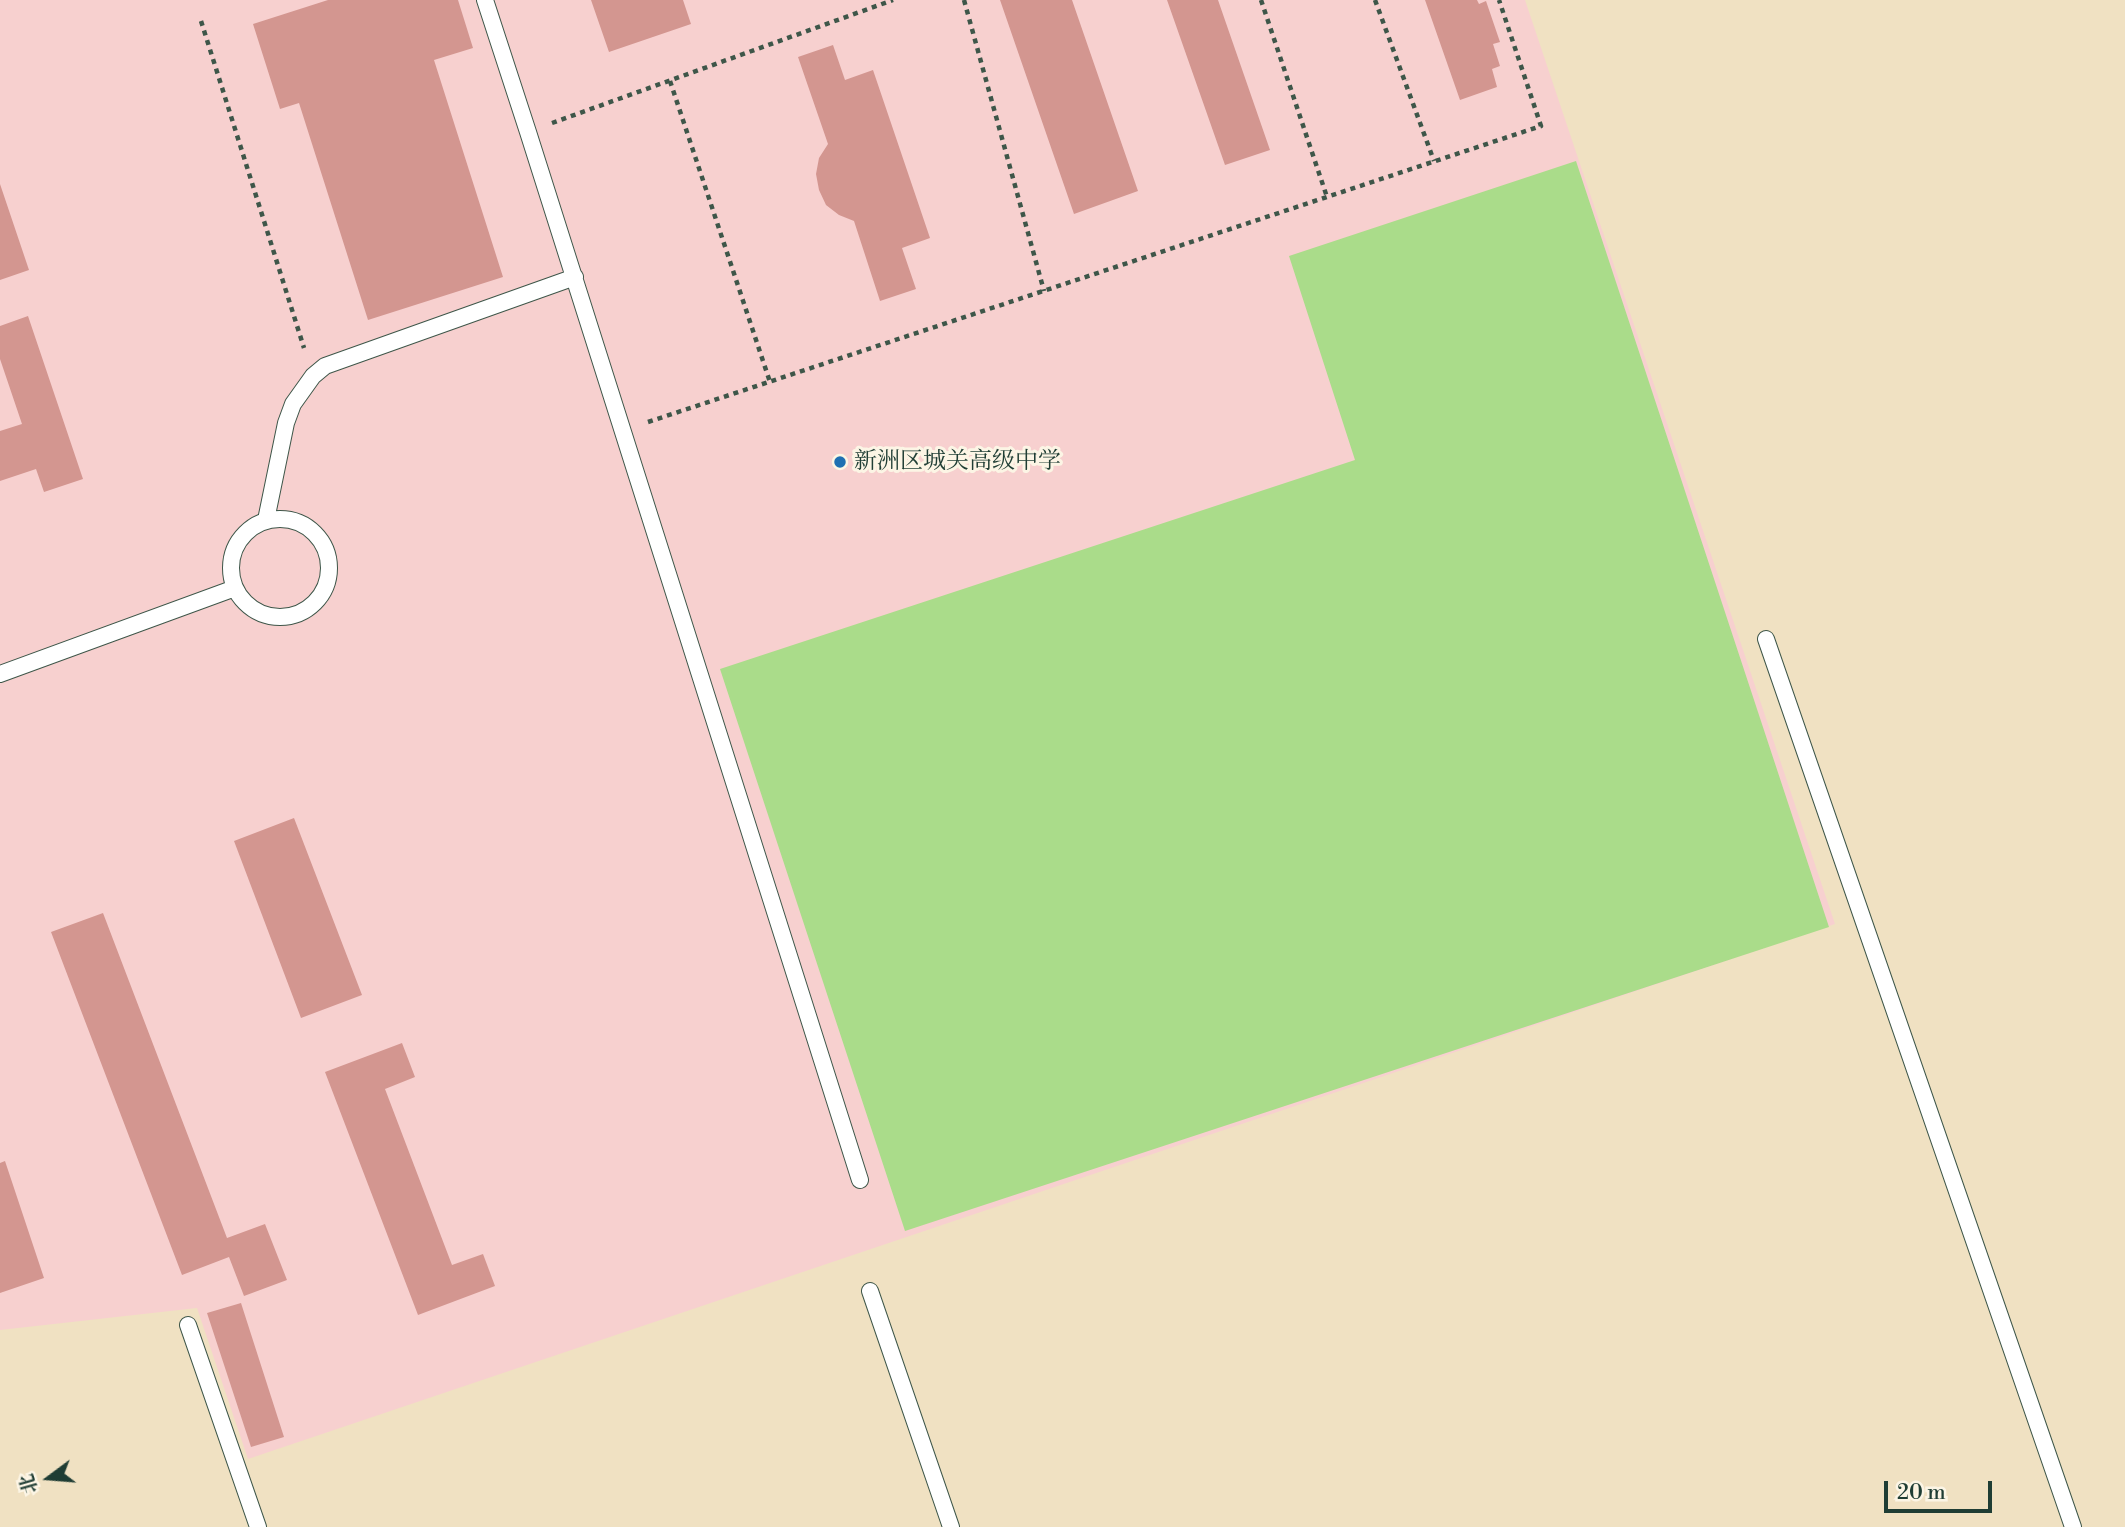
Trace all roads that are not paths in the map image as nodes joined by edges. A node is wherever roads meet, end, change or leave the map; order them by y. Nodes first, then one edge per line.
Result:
1 (485, 0) edge
2 (575, 277) junction
3 (266, 520) junction
4 (235, 587) junction
5 (1766, 639) dead end
6 (0, 674) edge
7 (860, 1180) dead end
8 (870, 1291) dead end
9 (188, 1325) dead end
10 (258, 1527) edge
11 (951, 1527) edge
12 (2073, 1527) edge

1 - 2 lane
2 - 3 lane
2 - 7 lane
3 - 4 lane
3 - 4 lane
4 - 6 lane
5 - 12 lane
8 - 11 lane
9 - 10 lane

